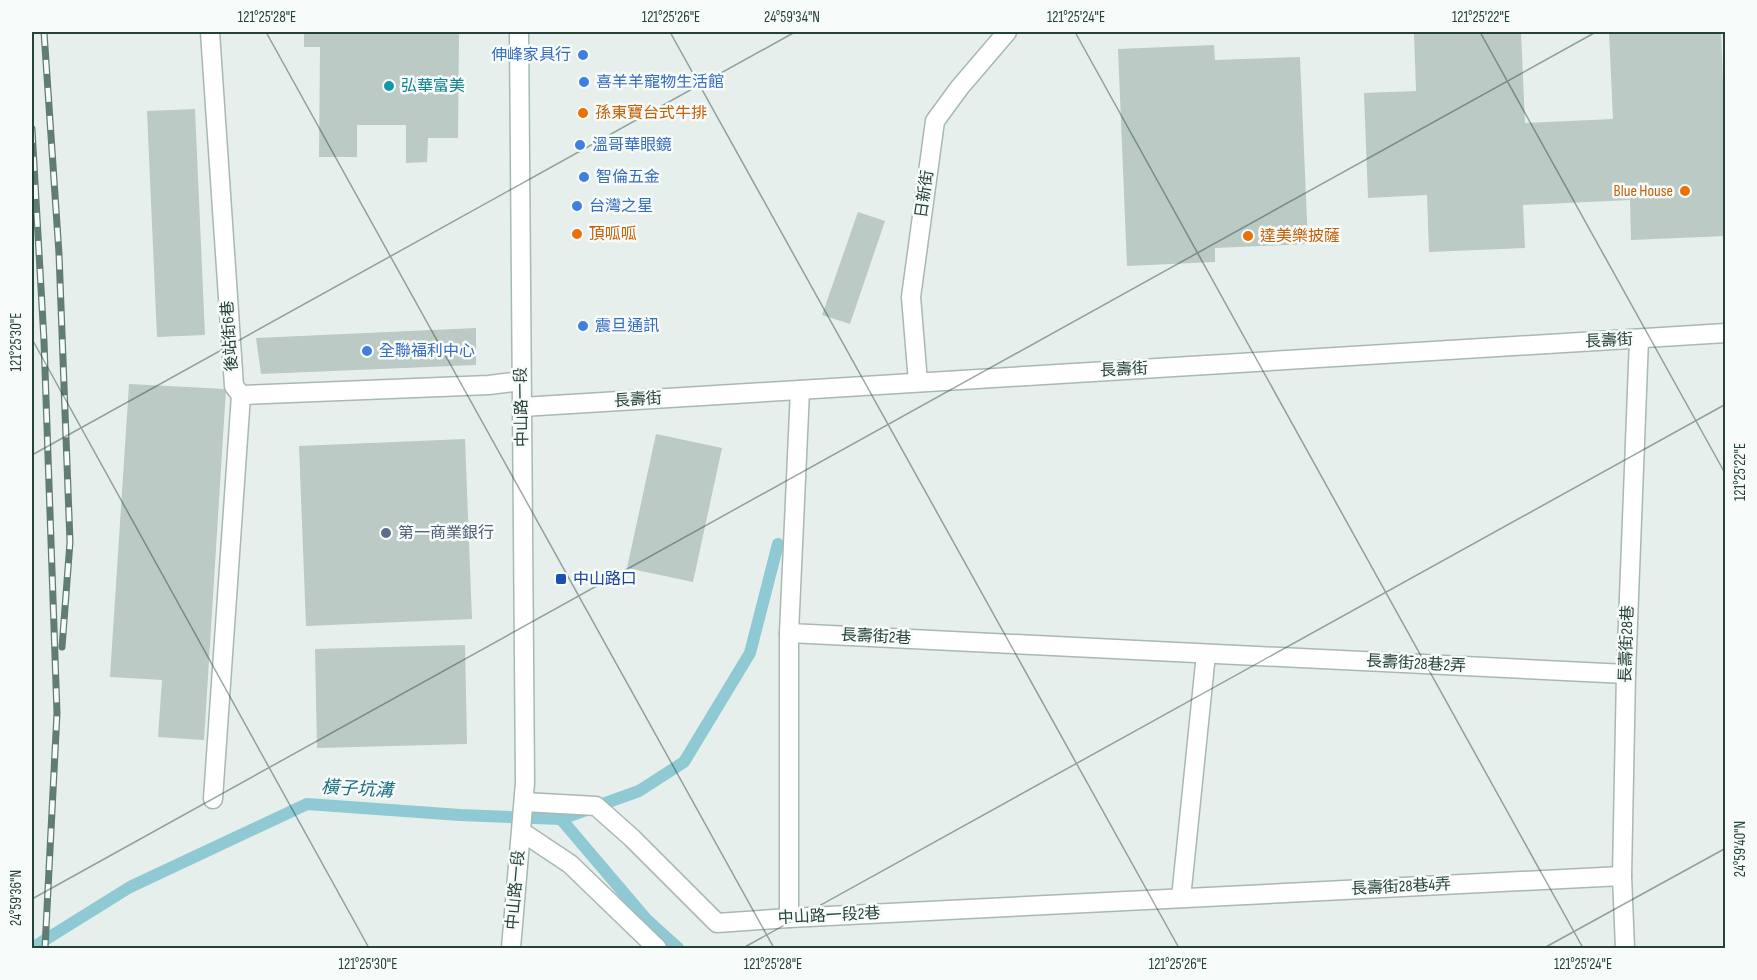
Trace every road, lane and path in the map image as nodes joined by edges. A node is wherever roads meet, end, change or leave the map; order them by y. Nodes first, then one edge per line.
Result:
1 (210, 32) edge
2 (519, 32) edge
3 (1007, 32) edge
4 (1725, 333) edge
5 (1639, 339) junction
6 (521, 381) junction
7 (918, 382) junction
8 (800, 390) junction
9 (242, 395) junction
10 (522, 407) junction
11 (789, 633) junction
12 (1206, 654) junction
13 (1626, 674) junction
14 (213, 799) dead end
15 (524, 802) junction
16 (522, 832) junction
17 (1622, 876) junction
18 (1181, 898) junction
19 (789, 918) junction
20 (511, 948) edge
21 (657, 948) edge
22 (1626, 948) edge

1 - 9 street, 後站街6巷
2 - 6 street, 中山路一段
3 - 7 street, 日新街
4 - 5 street, 長壽街
5 - 7 street, 長壽街
5 - 13 street, 長壽街28巷
6 - 9 street, 後站街6巷
6 - 10 street, 中山路一段
7 - 8 street, 長壽街
8 - 10 street, 長壽街
8 - 11 street
9 - 14 street
10 - 15 street, 中山路一段
11 - 12 street, 長壽街2巷
11 - 19 street
12 - 13 street, 長壽街28巷2弄
12 - 18 street
13 - 17 street, 長壽街28巷
15 - 16 street, 中山路一段
15 - 19 street, 中山路一段2巷
16 - 20 street, 中山路一段
16 - 21 street
17 - 18 street, 長壽街28巷4弄
17 - 22 street, 長壽街28巷
18 - 19 street, 中山路一段2巷

